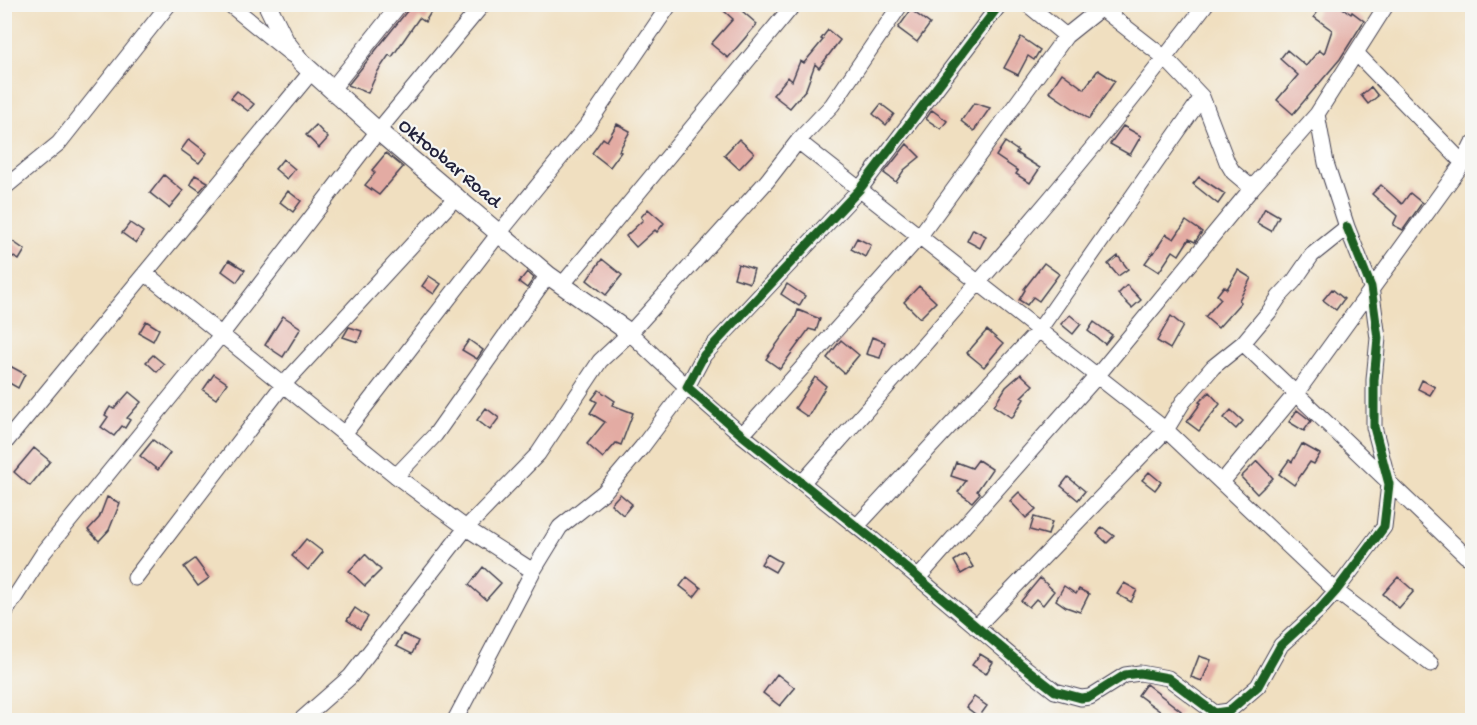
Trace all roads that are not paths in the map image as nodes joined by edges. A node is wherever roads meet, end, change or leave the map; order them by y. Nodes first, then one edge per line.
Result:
1 (169, 4) edge
2 (229, 4) edge
3 (400, 4) edge
4 (483, 4) edge
5 (670, 4) edge
6 (794, 4) edge
7 (901, 4) edge
8 (1000, 4) edge
9 (1027, 4) edge
10 (1206, 4) edge
11 (1387, 4) edge
12 (1103, 6) edge
13 (272, 7) edge
14 (1066, 36) junction
15 (1357, 54) junction
16 (1165, 58) junction
17 (306, 67) junction
18 (332, 90) junction
19 (1202, 97) junction
20 (1317, 114) junction
21 (378, 131) junction
22 (798, 141) junction
23 (1473, 144) edge
24 (1463, 163) junction
25 (1252, 188) junction
26 (4, 189) edge
27 (859, 190) junction
28 (457, 196) junction
29 (1347, 227) junction
30 (500, 232) junction
31 (919, 237) junction
32 (145, 273) junction
33 (555, 280) junction
34 (978, 283) junction
35 (1371, 287) junction
36 (1039, 330) junction
37 (630, 333) junction
38 (221, 334) junction
39 (1243, 343) junction
40 (1097, 376) junction
41 (283, 385) junction
42 (687, 387) junction
43 (1297, 392) junction
44 (1166, 430) junction
45 (344, 434) junction
46 (742, 435) junction
47 (4, 444) edge
48 (396, 476) junction
49 (1222, 482) junction
50 (802, 483) junction
51 (1389, 484) junction
52 (857, 526) junction
53 (466, 528) junction
54 (1466, 556) dead end
55 (533, 571) junction
56 (135, 578) dead end
57 (918, 578) junction
58 (1336, 591) junction
59 (4, 614) edge
60 (976, 627) junction
61 (1431, 664) dead end
62 (1234, 716) edge
63 (301, 720) edge
64 (455, 720) edge

1 - 26 street
2 - 17 street
3 - 18 street
4 - 21 street
5 - 30 street
6 - 33 street
7 - 22 street
8 - 27 street
9 - 14 street
10 - 16 street
11 - 15 street
12 - 14 street
12 - 16 street
13 - 17 street, Oktoobar Road
14 - 31 street
15 - 20 street
15 - 24 street
16 - 19 street
16 - 34 street
17 - 18 street, Oktoobar Road
17 - 32 street
18 - 21 street, Oktoobar Road
19 - 25 street
19 - 36 street
20 - 25 street
20 - 29 street
21 - 28 street, Oktoobar Road
21 - 38 street
22 - 27 street
22 - 37 street
23 - 24 street
24 - 35 street
25 - 40 street
27 - 31 street
27 - 42 street
28 - 30 street, Oktoobar Road
28 - 41 street
29 - 35 street
29 - 39 street
30 - 33 street, Oktoobar Road
30 - 45 street
31 - 34 street
31 - 46 street
32 - 38 street
32 - 47 street
33 - 37 street, Oktoobar Road
33 - 48 street
34 - 36 street
34 - 50 street
35 - 43 street
35 - 51 street
36 - 40 street
36 - 52 street
37 - 42 street
37 - 53 street
38 - 41 street
38 - 59 street
39 - 43 street
39 - 44 street
40 - 44 street
40 - 57 street
41 - 45 street
41 - 56 street
42 - 46 street
42 - 55 street
43 - 49 street
43 - 51 street
44 - 49 street
44 - 60 street
45 - 48 street
46 - 50 street
48 - 53 street
49 - 58 street
50 - 52 street
51 - 54 street
51 - 58 street
52 - 57 street
53 - 55 street
53 - 63 street
55 - 64 street
57 - 60 street
58 - 61 street
58 - 62 street
60 - 62 street

